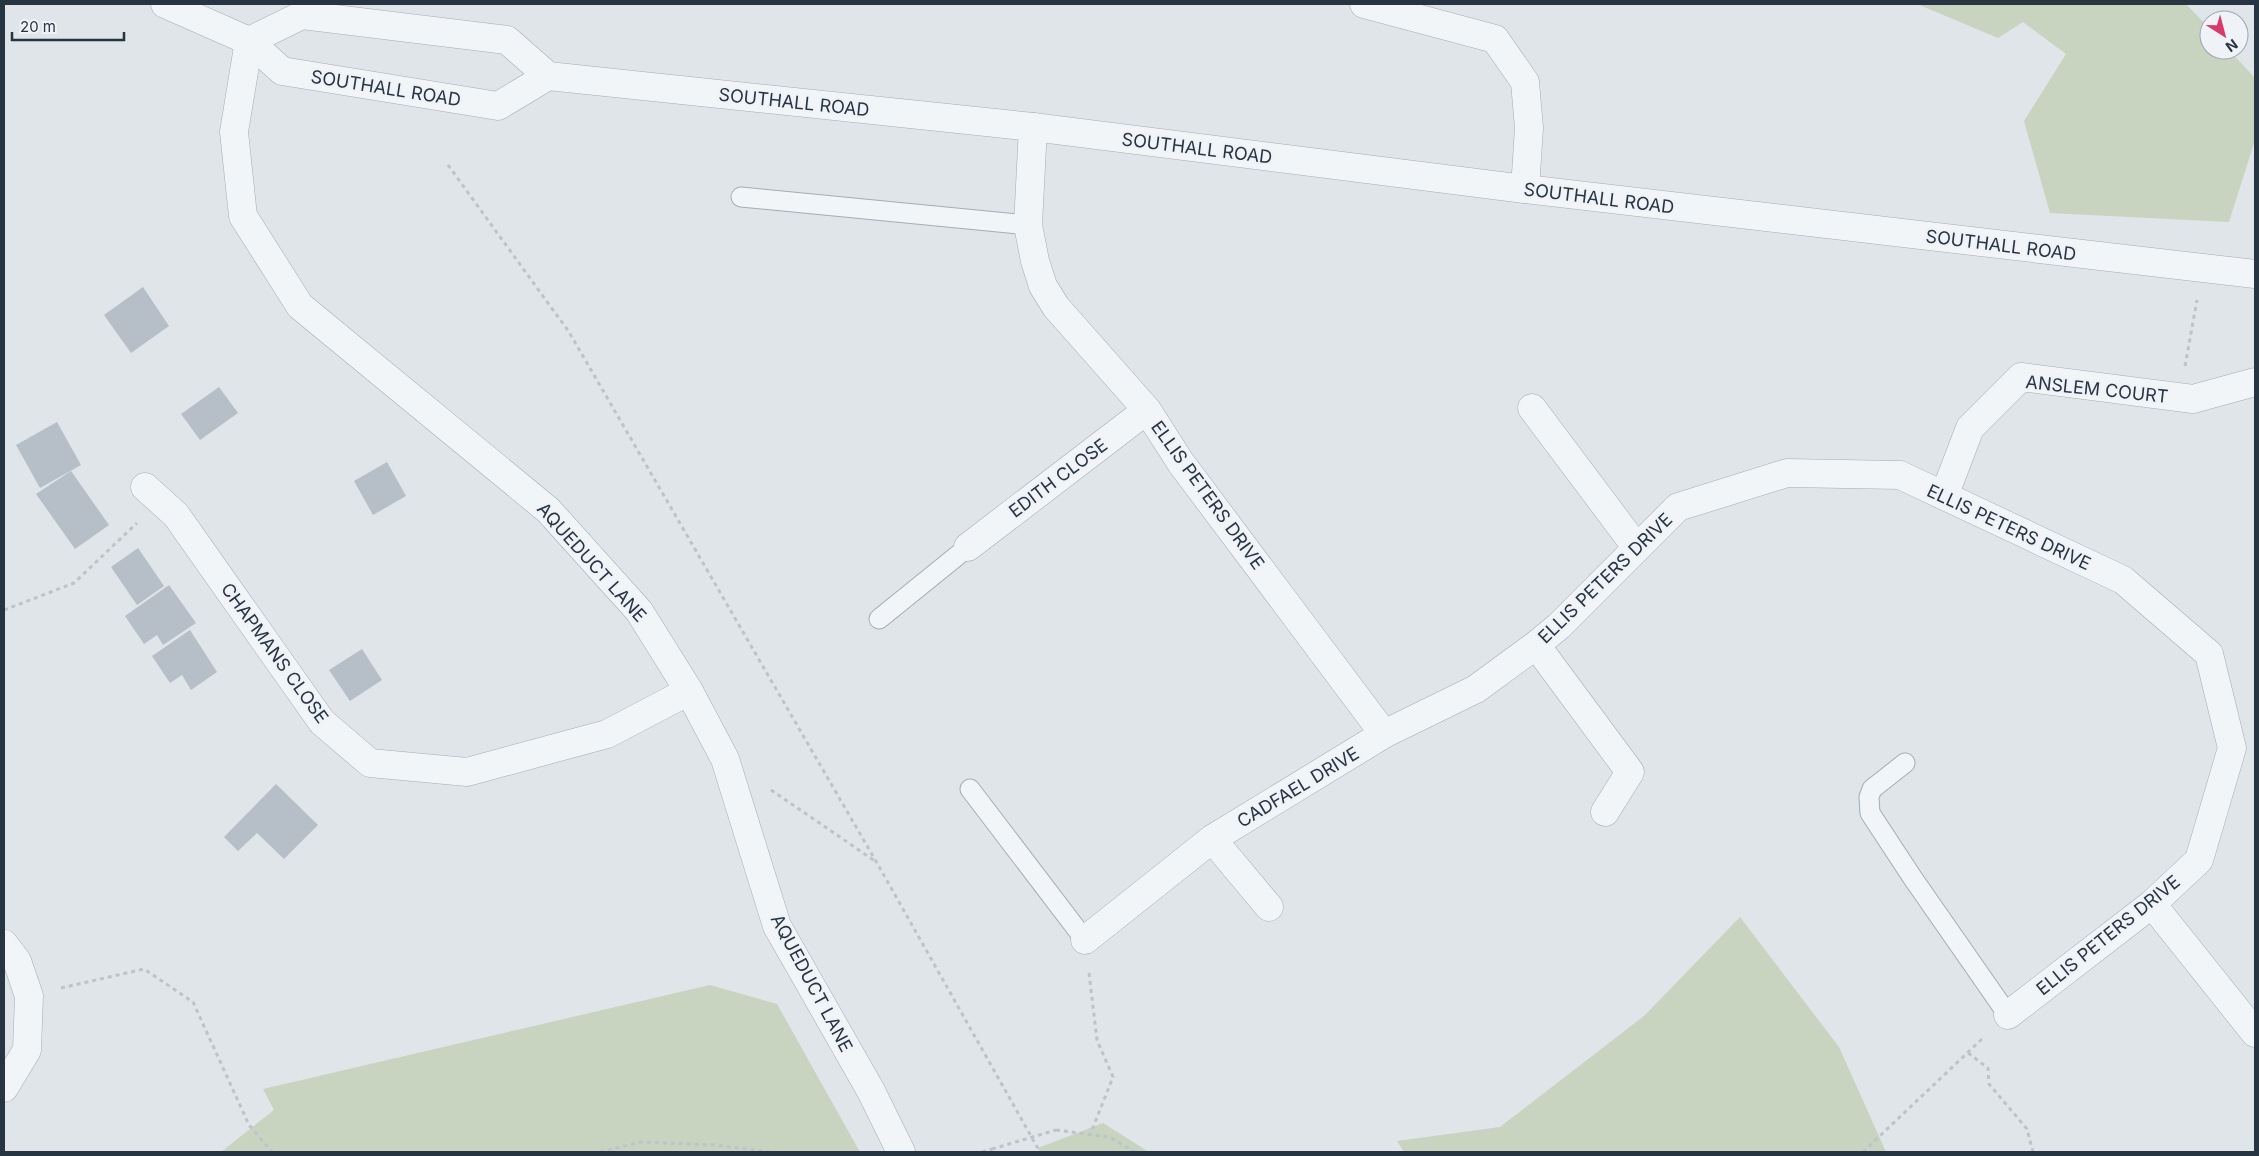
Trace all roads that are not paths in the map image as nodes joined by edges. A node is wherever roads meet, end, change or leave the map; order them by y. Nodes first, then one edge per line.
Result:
1 (165, 4) edge
2 (1364, 4) edge
3 (249, 41) junction
4 (548, 76) junction
5 (1033, 127) junction
6 (1525, 189) junction
7 (741, 197) dead end
8 (1028, 225) junction
9 (2255, 274) edge
10 (2255, 382) edge
11 (1532, 408) dead end
12 (1147, 410) junction
13 (153, 494) road end
14 (1944, 496) junction
15 (968, 547) joint
16 (1637, 548) junction
17 (879, 619) dead end
18 (1536, 645) junction
19 (689, 692) junction
20 (1384, 734) junction
21 (1905, 763) dead end
22 (970, 788) dead end
23 (1604, 812) dead end
24 (1212, 839) junction
25 (2152, 904) junction
26 (1269, 908) dead end
27 (1085, 940) joint
28 (4, 944) edge
29 (2008, 1015) joint
30 (2255, 1033) edge
31 (4, 1088) edge
32 (901, 1152) edge

1 - 3 street, SOUTHALL ROAD
2 - 6 street
3 - 4 street
3 - 4 street, SOUTHALL ROAD
3 - 19 street, AQUEDUCT LANE
4 - 5 street, SOUTHALL ROAD
5 - 6 street, SOUTHALL ROAD
5 - 8 street, ELLIS PETERS DRIVE
6 - 9 street, SOUTHALL ROAD
7 - 8 lane
8 - 12 street, ELLIS PETERS DRIVE
10 - 14 street, ANSLEM COURT
11 - 16 street
12 - 15 street, EDITH CLOSE
12 - 20 street, ELLIS PETERS DRIVE
13 - 19 street, CHAPMANS CLOSE
14 - 16 street, ELLIS PETERS DRIVE
14 - 25 street, ELLIS PETERS DRIVE
15 - 17 lane
16 - 18 street, ELLIS PETERS DRIVE
18 - 20 street, ELLIS PETERS DRIVE
18 - 23 street
19 - 32 street, AQUEDUCT LANE
20 - 24 street, CADFAEL DRIVE
21 - 29 lane
22 - 27 lane
24 - 26 street
24 - 27 street, CADFAEL DRIVE
25 - 29 street, ELLIS PETERS DRIVE
25 - 30 street
28 - 31 street

